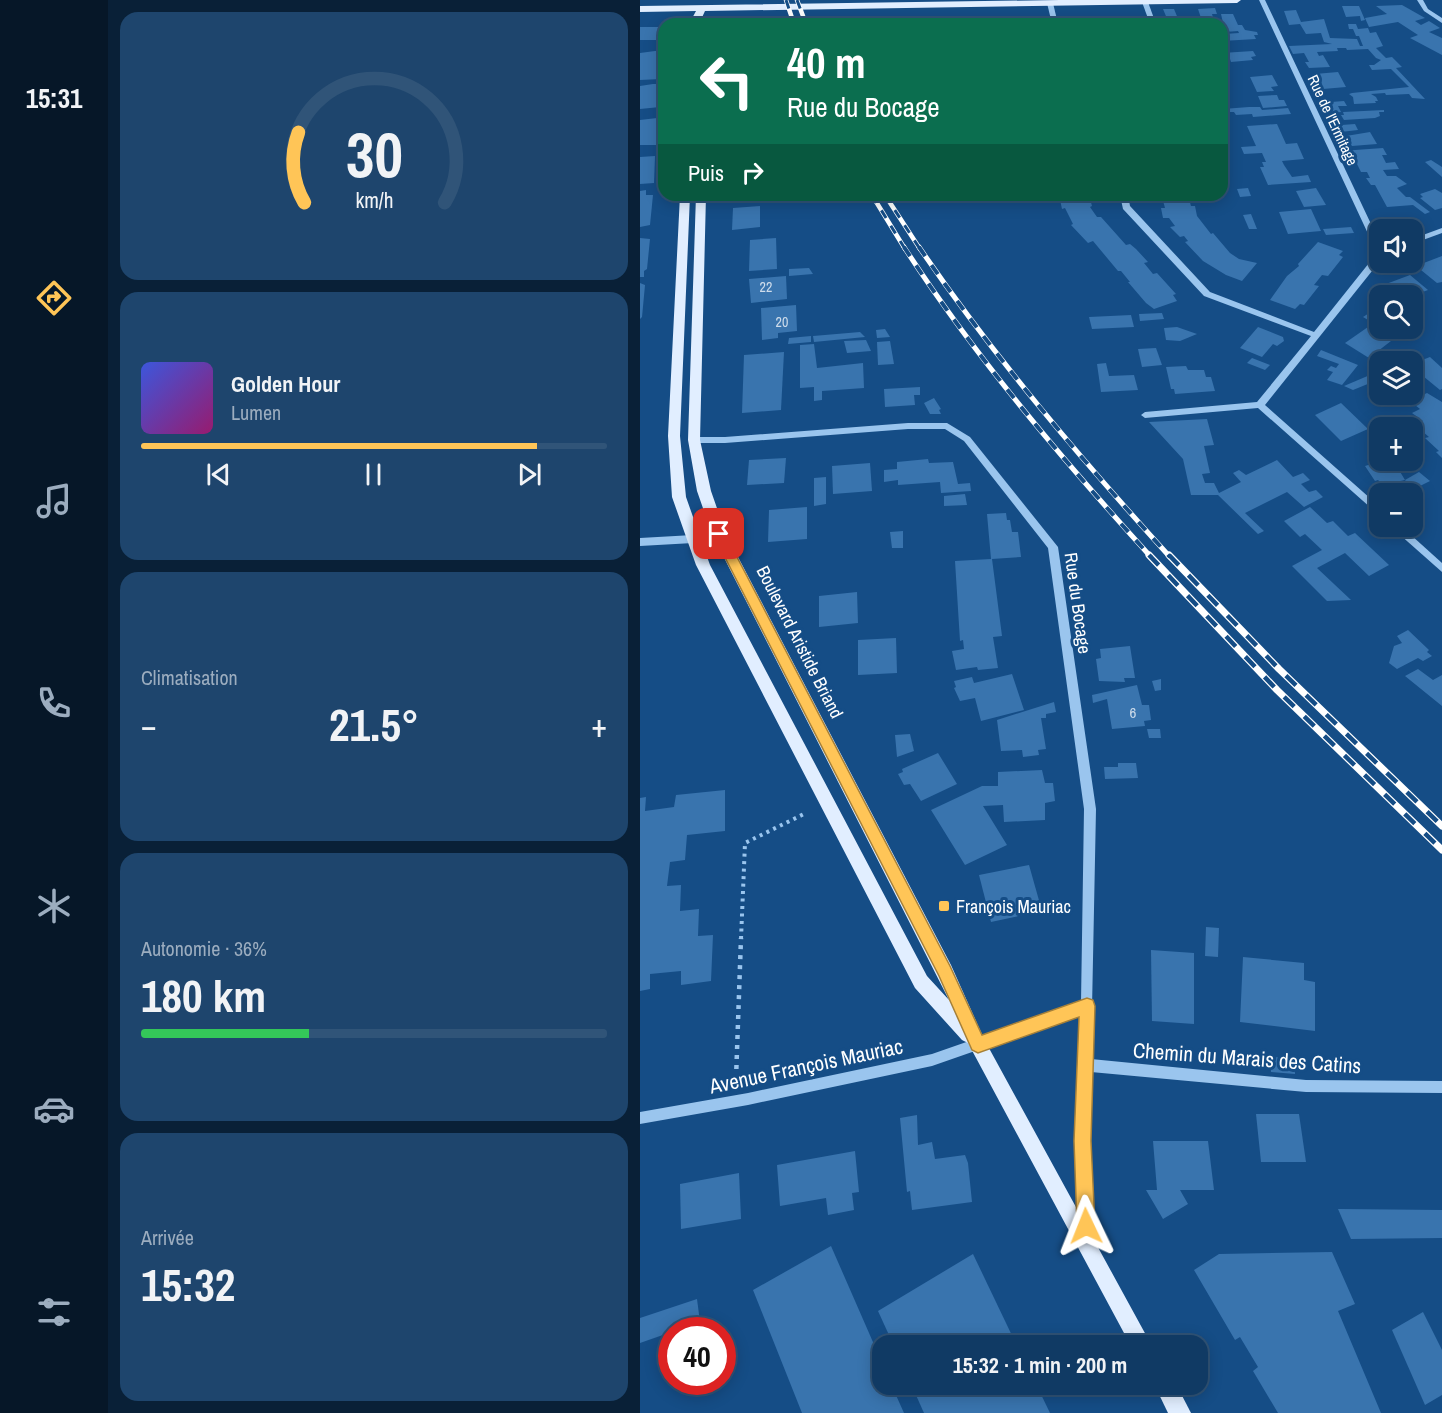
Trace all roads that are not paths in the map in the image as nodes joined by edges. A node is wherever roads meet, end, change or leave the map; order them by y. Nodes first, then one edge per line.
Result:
1 (1237, 0) edge
2 (1262, 0) edge
3 (1420, 0) edge
4 (923, 2) edge
5 (1145, 2) junction
6 (854, 3) edge
7 (1050, 3) junction
8 (700, 4) edge
9 (640, 9) edge
10 (708, 18) dead end
11 (1054, 18) edge
12 (1151, 18) edge
13 (1441, 21) edge
14 (685, 201) edge
15 (701, 201) edge
16 (1125, 201) edge
17 (1369, 230) edge
18 (1441, 230) edge
19 (1423, 237) edge
20 (1369, 268) edge
21 (1315, 335) junction
22 (1260, 405) junction
23 (1145, 414) dead end
24 (694, 440) junction
25 (1369, 503) edge
26 (719, 534) junction
27 (1406, 537) edge
28 (693, 539) junction
29 (640, 542) edge
30 (1441, 569) edge
31 (1087, 1006) junction
32 (978, 1045) junction
33 (1086, 1065) junction
34 (1441, 1088) edge
35 (640, 1118) edge
36 (1087, 1247) junction
37 (1136, 1335) edge
38 (1170, 1395) edge
39 (1180, 1413) edge

1 - 5 main road
2 - 17 street, Rue de l'Ermitage
3 - 13 street
4 - 6 main road
4 - 7 main road
5 - 7 main road
5 - 12 street
6 - 8 main road
7 - 11 street
8 - 9 main road
8 - 10 main road
14 - 28 main road, Boulevard Aristide Briand
15 - 24 main road, Boulevard Aristide Briand
16 - 21 street
18 - 19 street
20 - 21 street
21 - 22 street
22 - 23 street
22 - 25 street
24 - 26 main road, Boulevard Aristide Briand
24 - 31 street, Rue du Bocage
26 - 28 street
26 - 32 main road, Boulevard Aristide Briand
27 - 30 street
28 - 29 street
28 - 32 main road, Boulevard Aristide Briand
31 - 32 street
31 - 33 street, Rue du Bocage
32 - 35 street, Avenue François Mauriac
32 - 36 main road, Boulevard Aristide Briand
33 - 34 street, Chemin du Marais des Catins
33 - 36 street, Rue du Bocage
36 - 37 main road, Boulevard Aristide Briand
38 - 39 main road

